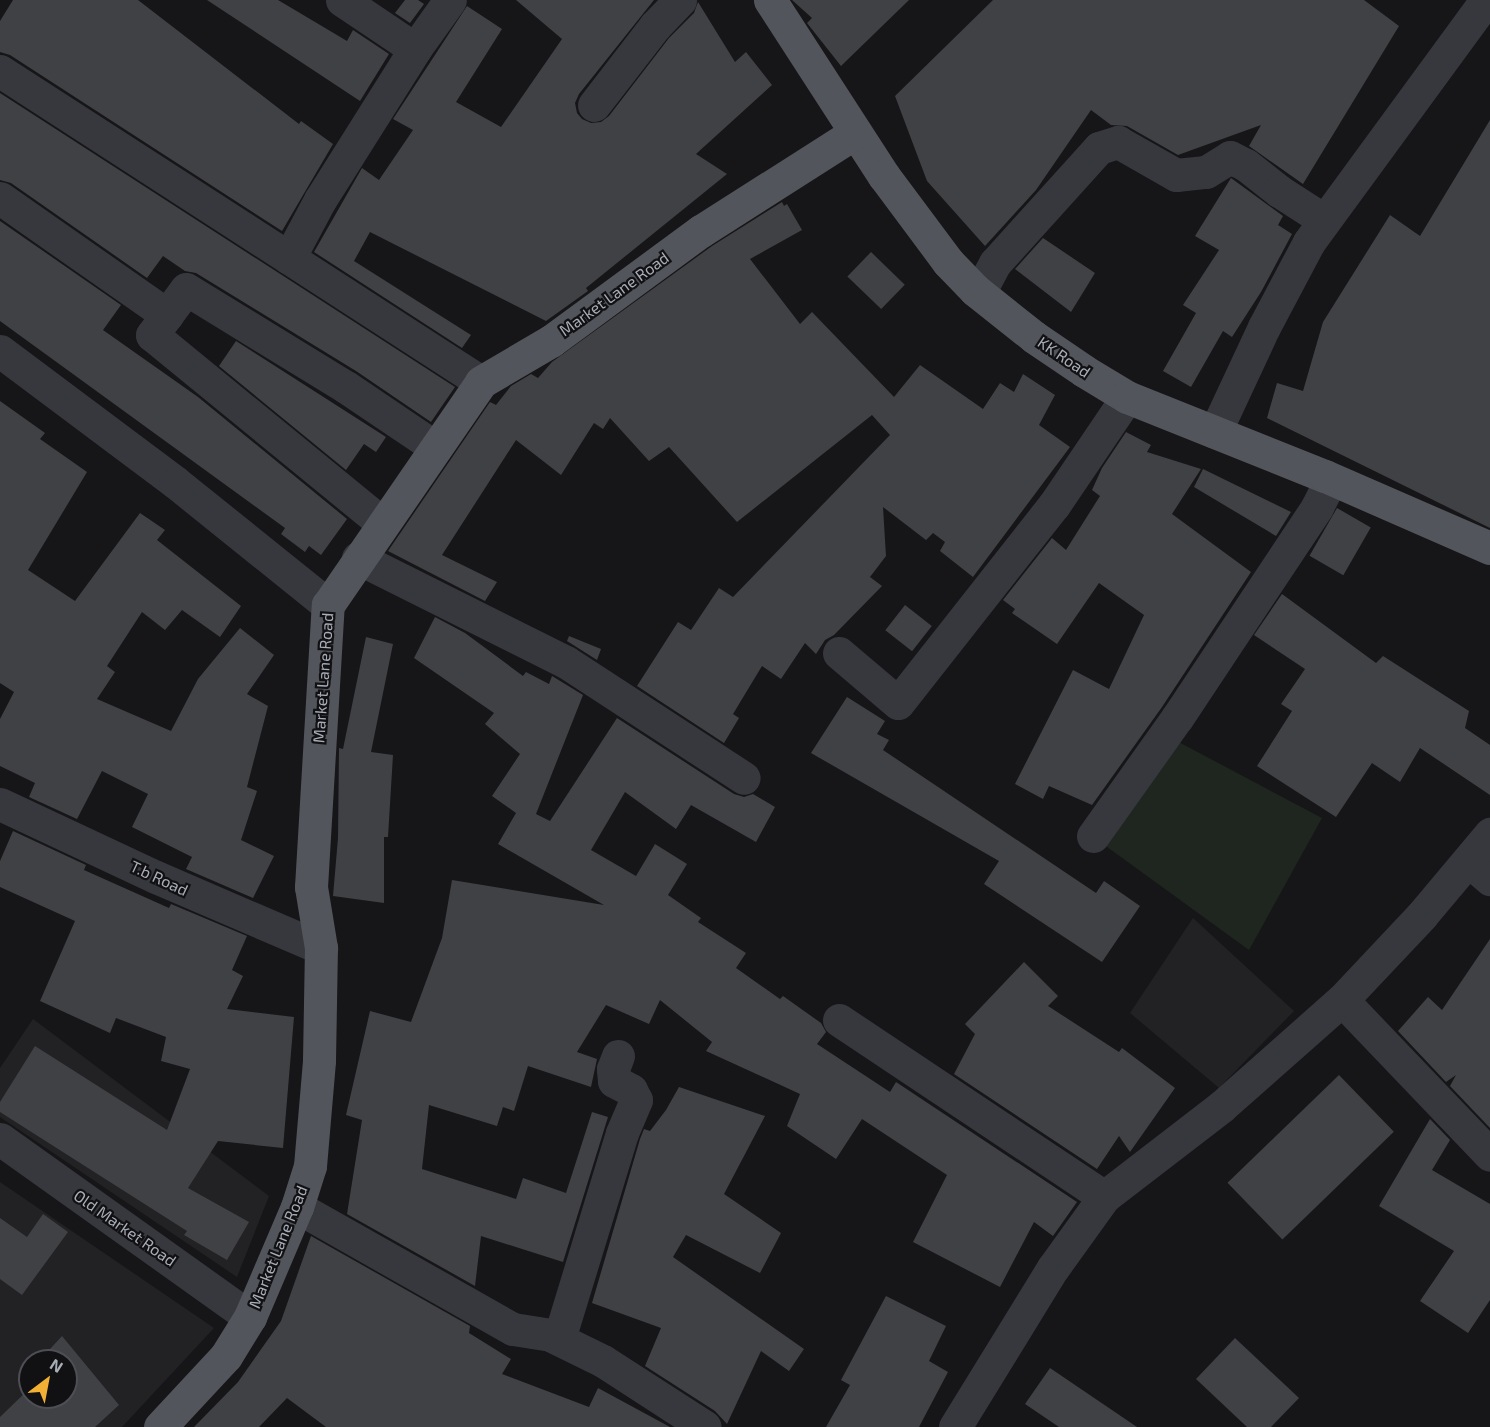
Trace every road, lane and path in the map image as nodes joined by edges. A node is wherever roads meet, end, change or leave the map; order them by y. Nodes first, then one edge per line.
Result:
1 (342, 0) edge
2 (450, 0) edge
3 (680, 0) edge
4 (770, 0) edge
5 (1486, 0) edge
6 (416, 49) junction
7 (0, 70) edge
8 (594, 105) dead end
9 (855, 133) junction
10 (0, 198) edge
11 (1324, 220) junction
12 (289, 258) junction
13 (979, 293) junction
14 (167, 315) junction
15 (0, 351) edge
16 (481, 382) junction
17 (1127, 397) junction
18 (1215, 432) junction
19 (435, 447) junction
20 (1331, 480) junction
21 (382, 523) junction
22 (1490, 548) edge
23 (358, 558) junction
24 (328, 605) junction
25 (839, 653) dead end
26 (744, 778) dead end
27 (0, 804) edge
28 (1490, 834) edge
29 (1093, 836) dead end
30 (1480, 870) edge
31 (321, 948) junction
32 (1342, 1000) junction
33 (839, 1020) dead end
34 (618, 1056) dead end
35 (0, 1139) edge
36 (1490, 1155) edge
37 (1104, 1197) junction
38 (297, 1207) junction
39 (250, 1317) junction
40 (559, 1339) junction
41 (160, 1427) edge
42 (705, 1427) edge
43 (955, 1427) edge

1 - 6 street
2 - 6 street
3 - 8 street
4 - 9 main road, KK Road
5 - 11 street
6 - 12 street
7 - 12 street
9 - 13 main road, KK Road
9 - 16 main road, Market Lane Road
10 - 14 street
11 - 13 street
11 - 18 street
12 - 16 street
13 - 17 main road, KK Road
14 - 19 street
14 - 21 street
15 - 24 street
16 - 19 main road, Market Lane Road
17 - 18 main road, KK Road
17 - 25 street
18 - 20 main road, KK Road
19 - 21 main road, Market Lane Road
20 - 22 main road, KK Road
20 - 29 street
21 - 23 main road, Market Lane Road
23 - 24 main road, Market Lane Road
23 - 26 street
24 - 31 main road, Market Lane Road
27 - 31 street, T.b Road
28 - 30 street
30 - 32 street
31 - 38 main road, Market Lane Road
32 - 36 street
32 - 37 street
33 - 37 street
34 - 40 street
35 - 39 street, Old Market Road
37 - 43 street
38 - 39 main road, Market Lane Road
38 - 40 street
39 - 41 main road, Market Lane Road
40 - 42 street

